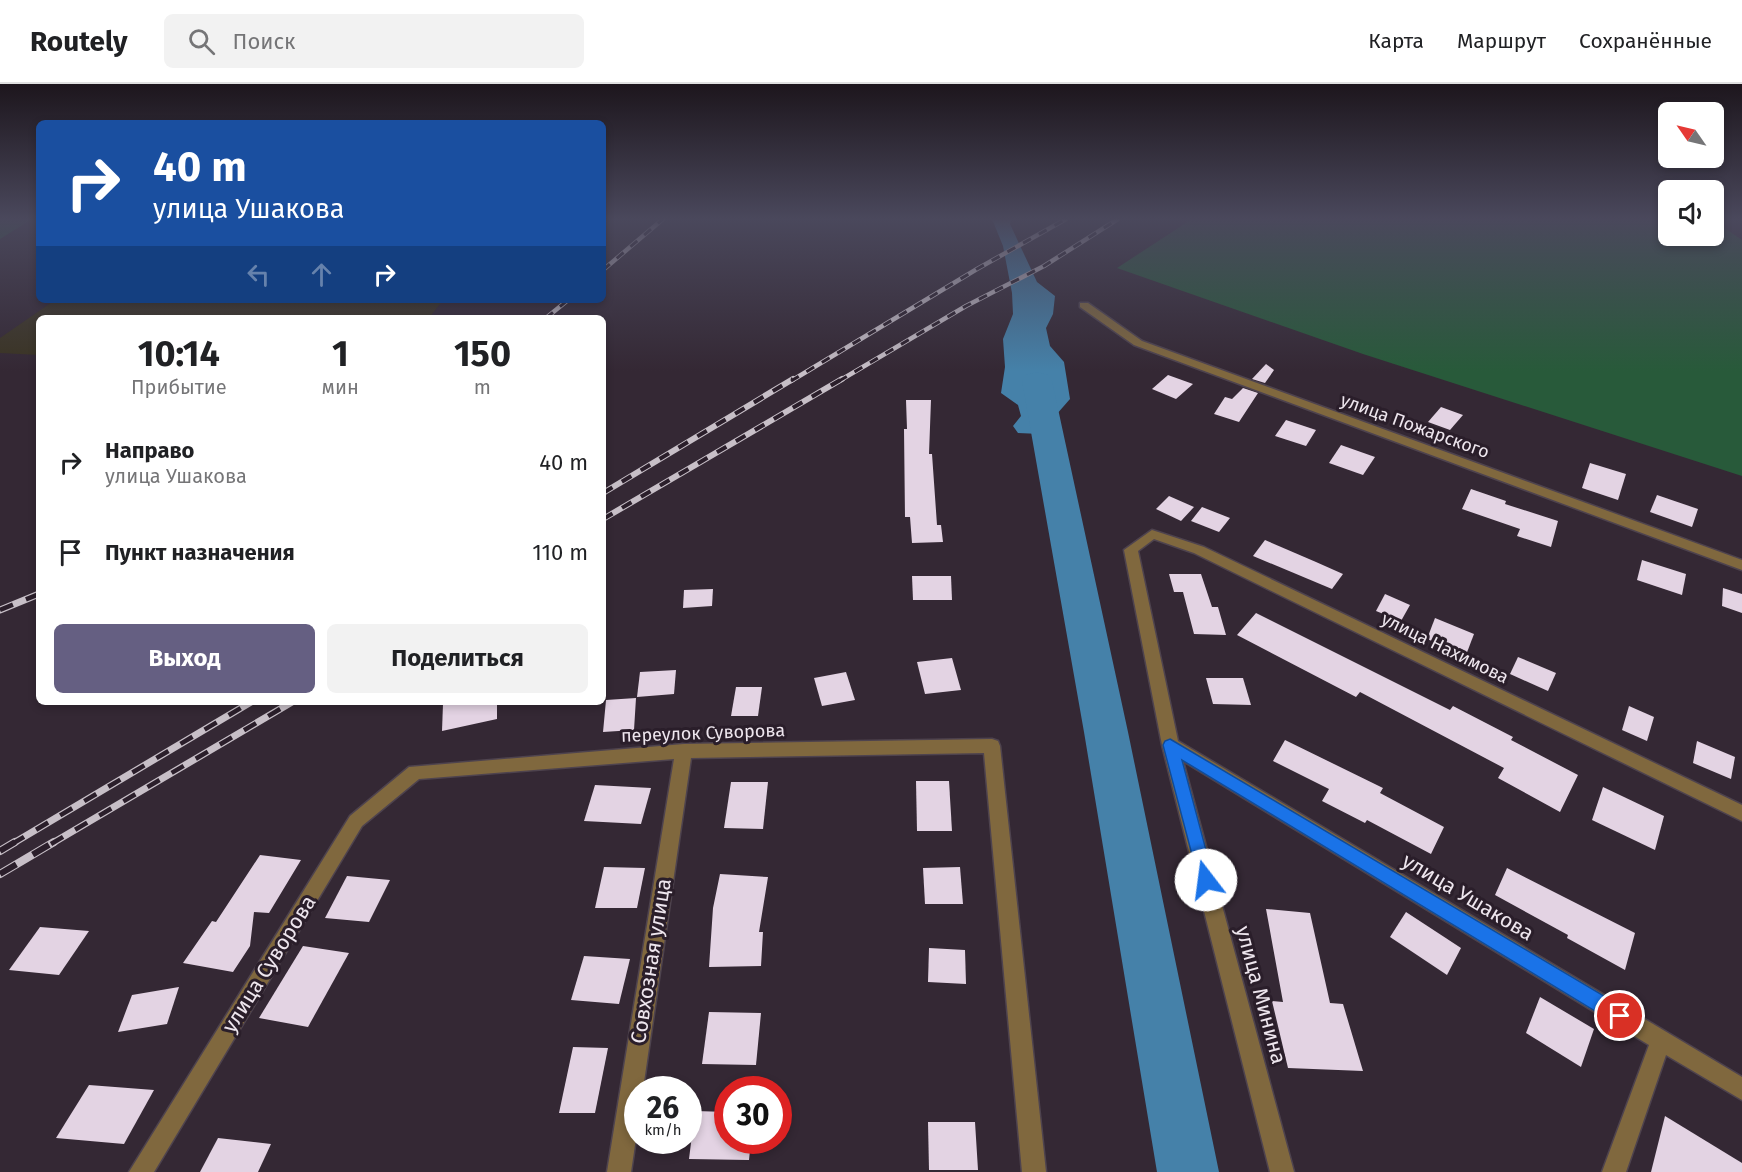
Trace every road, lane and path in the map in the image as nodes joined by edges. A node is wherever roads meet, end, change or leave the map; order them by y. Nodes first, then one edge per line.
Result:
1 (1084, 305) dead end
2 (1131, 550) joint
3 (1742, 565) edge
4 (1170, 745) junction
5 (684, 751) junction
6 (416, 772) joint
7 (1742, 813) edge
8 (1661, 1040) junction
9 (1742, 1089) edge
10 (141, 1172) edge
11 (619, 1172) edge
12 (1034, 1172) edge
13 (1282, 1172) edge
14 (1614, 1172) edge

1 - 3 street, улица Пожарского
2 - 4 street, улица Минина
2 - 7 street, улица Нахимова
4 - 8 street, улица Ушакова
4 - 13 street, улица Минина
5 - 6 street, переулок Суворова
5 - 11 street, Совхозная улица
5 - 12 street, переулок Суворова
6 - 10 street, улица Суворова
8 - 9 street, улица Ушакова
8 - 14 street

